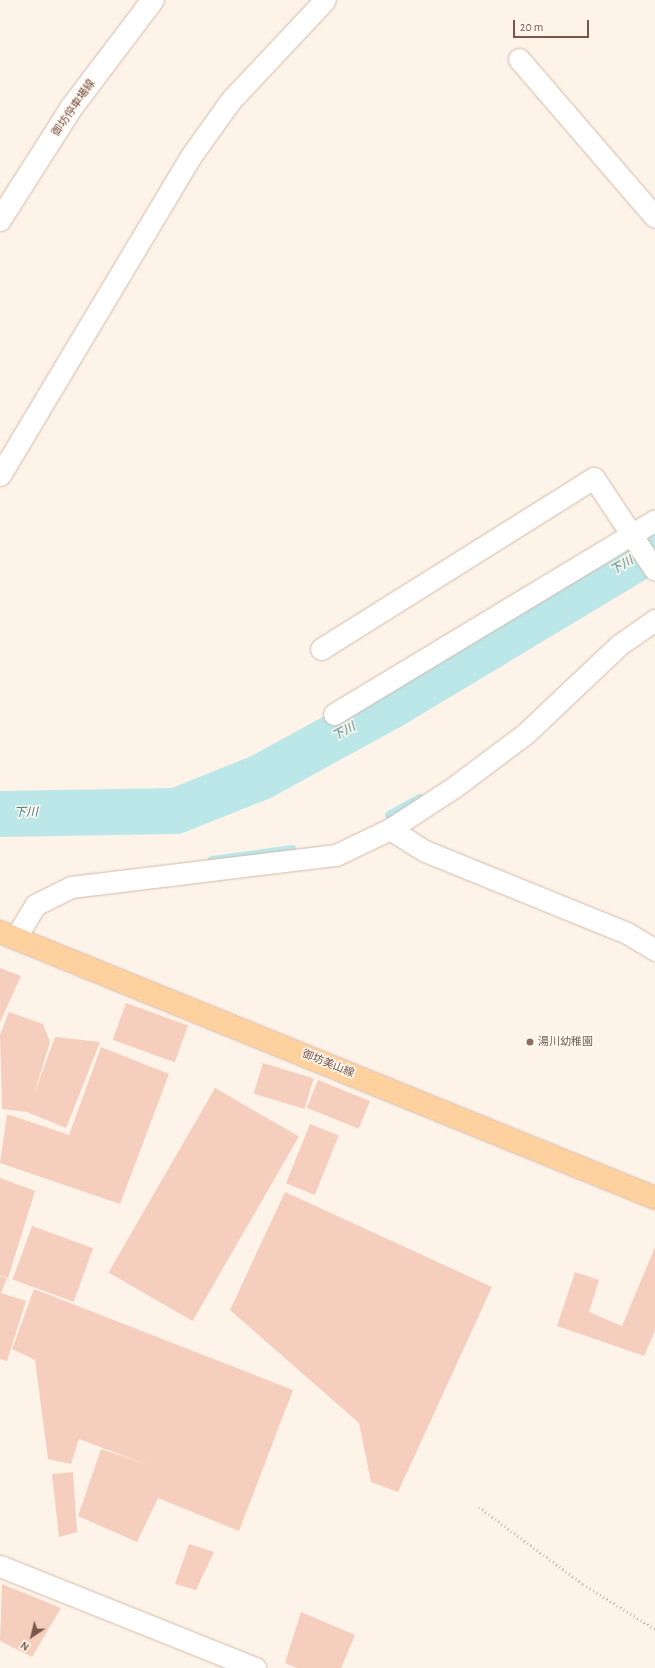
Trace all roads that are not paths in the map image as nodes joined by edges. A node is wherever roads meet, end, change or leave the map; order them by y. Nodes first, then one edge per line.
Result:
1 (153, 0) edge
2 (326, 0) edge
3 (519, 60) dead end
4 (655, 217) edge
5 (0, 220) edge
6 (0, 475) edge
7 (655, 520) edge
8 (632, 534) junction
9 (655, 570) edge
10 (655, 620) edge
11 (321, 649) dead end
12 (334, 714) dead end
13 (390, 829) junction
14 (8, 935) edge
15 (655, 950) edge
16 (655, 1198) edge
17 (0, 1566) edge
18 (255, 1668) edge

1 - 5 main road, 御坊停車場線
2 - 6 street
3 - 4 street
7 - 8 street
8 - 9 street
8 - 11 street
8 - 12 street
10 - 13 street
13 - 14 street
13 - 15 street
14 - 16 main road, 御坊美山線
17 - 18 street

